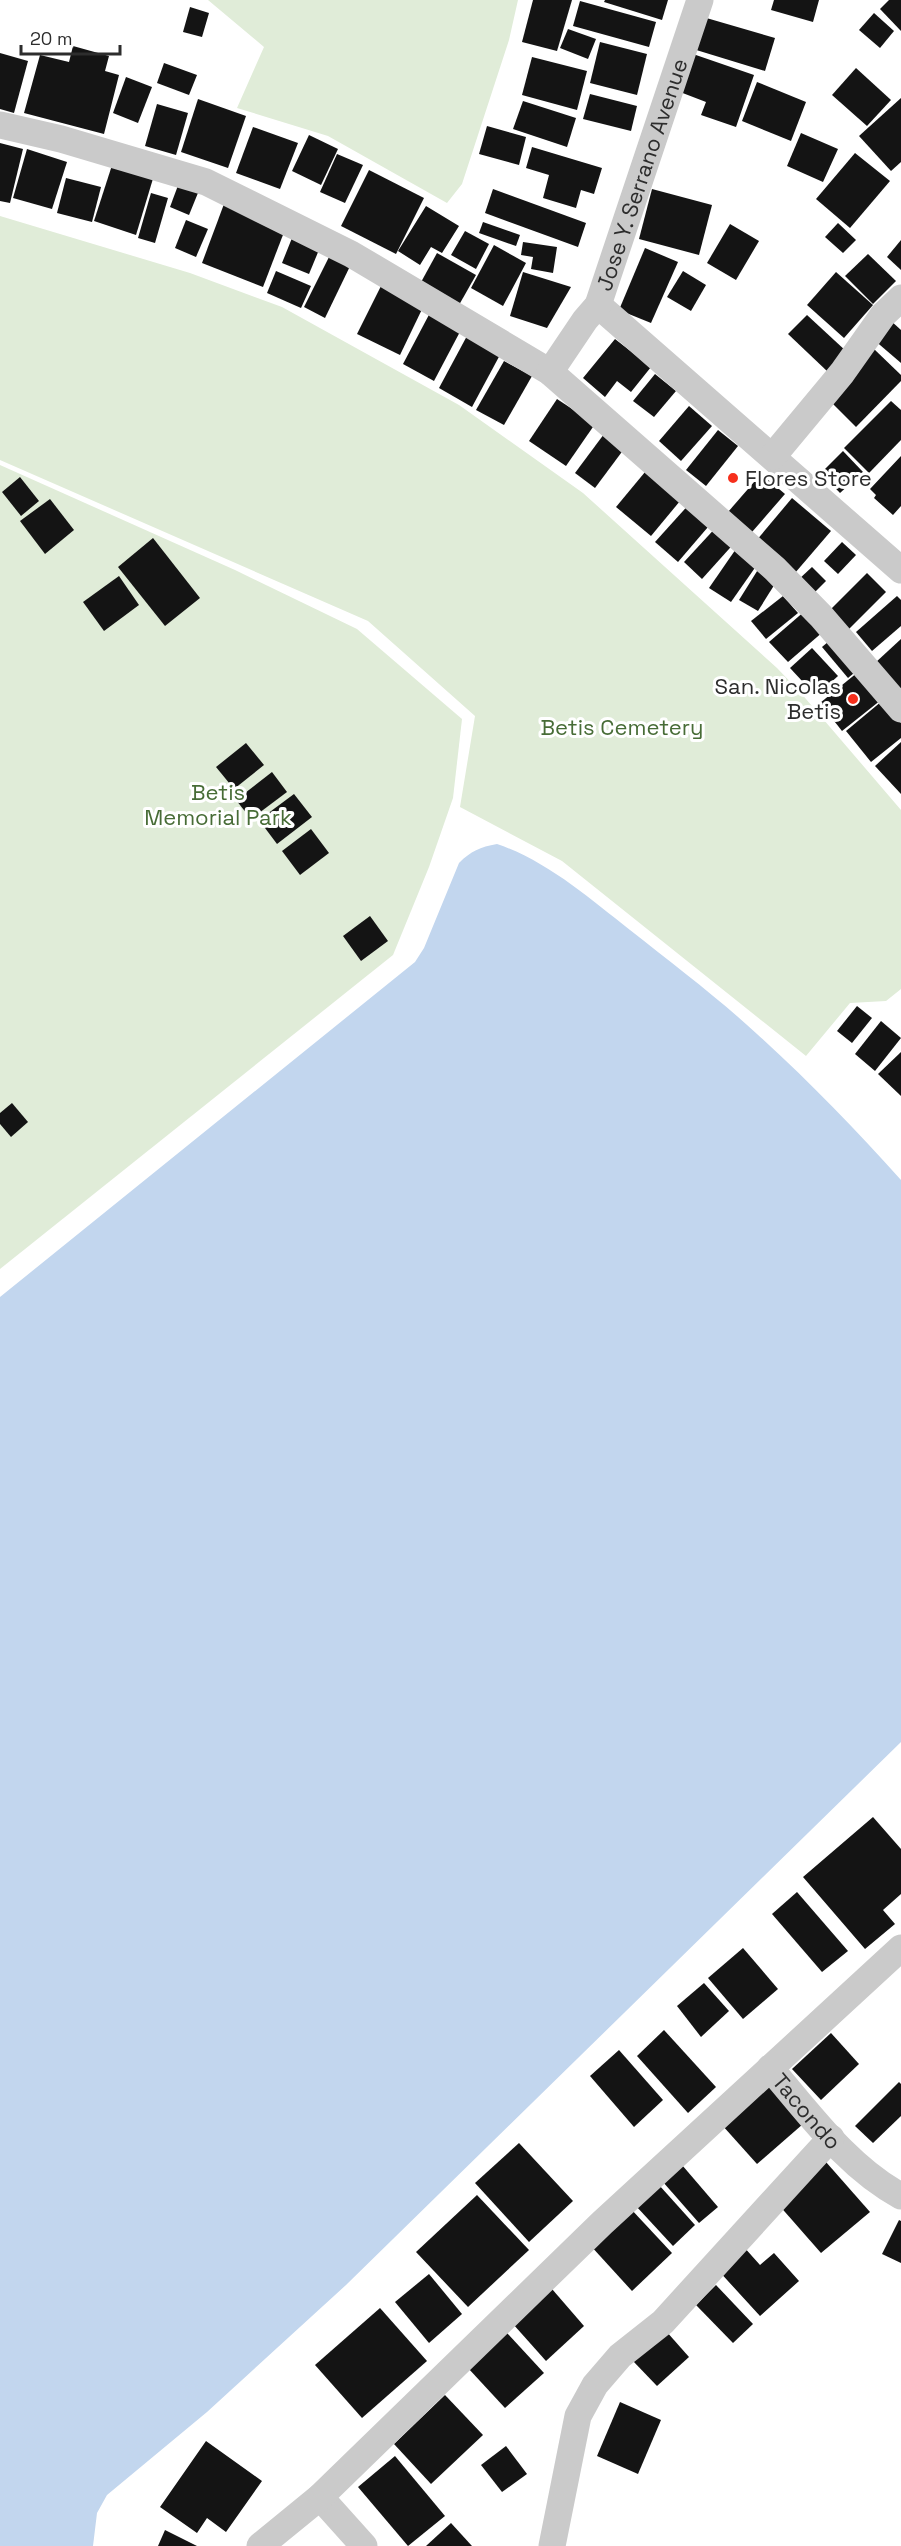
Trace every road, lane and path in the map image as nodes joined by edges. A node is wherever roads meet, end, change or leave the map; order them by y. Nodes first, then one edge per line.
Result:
1 (700, 0) edge
2 (0, 125) edge
3 (901, 298) edge
4 (598, 305) junction
5 (550, 372) junction
6 (773, 456) junction
7 (901, 570) edge
8 (901, 709) edge
9 (901, 1948) edge
10 (770, 2068) junction
11 (831, 2138) junction
12 (901, 2196) edge
13 (320, 2497) junction
14 (260, 2546) edge
15 (364, 2546) edge
16 (552, 2546) edge

1 - 4 street, Jose Y. Serrano Avenue
2 - 5 street
3 - 6 street
4 - 5 street, Jose Y. Serrano Avenue
4 - 6 street
5 - 8 street
6 - 7 street
9 - 10 street, Tacondo
10 - 11 street, Tacondo
10 - 13 street
11 - 12 street, Tacondo
11 - 16 street
13 - 14 street
13 - 15 street

